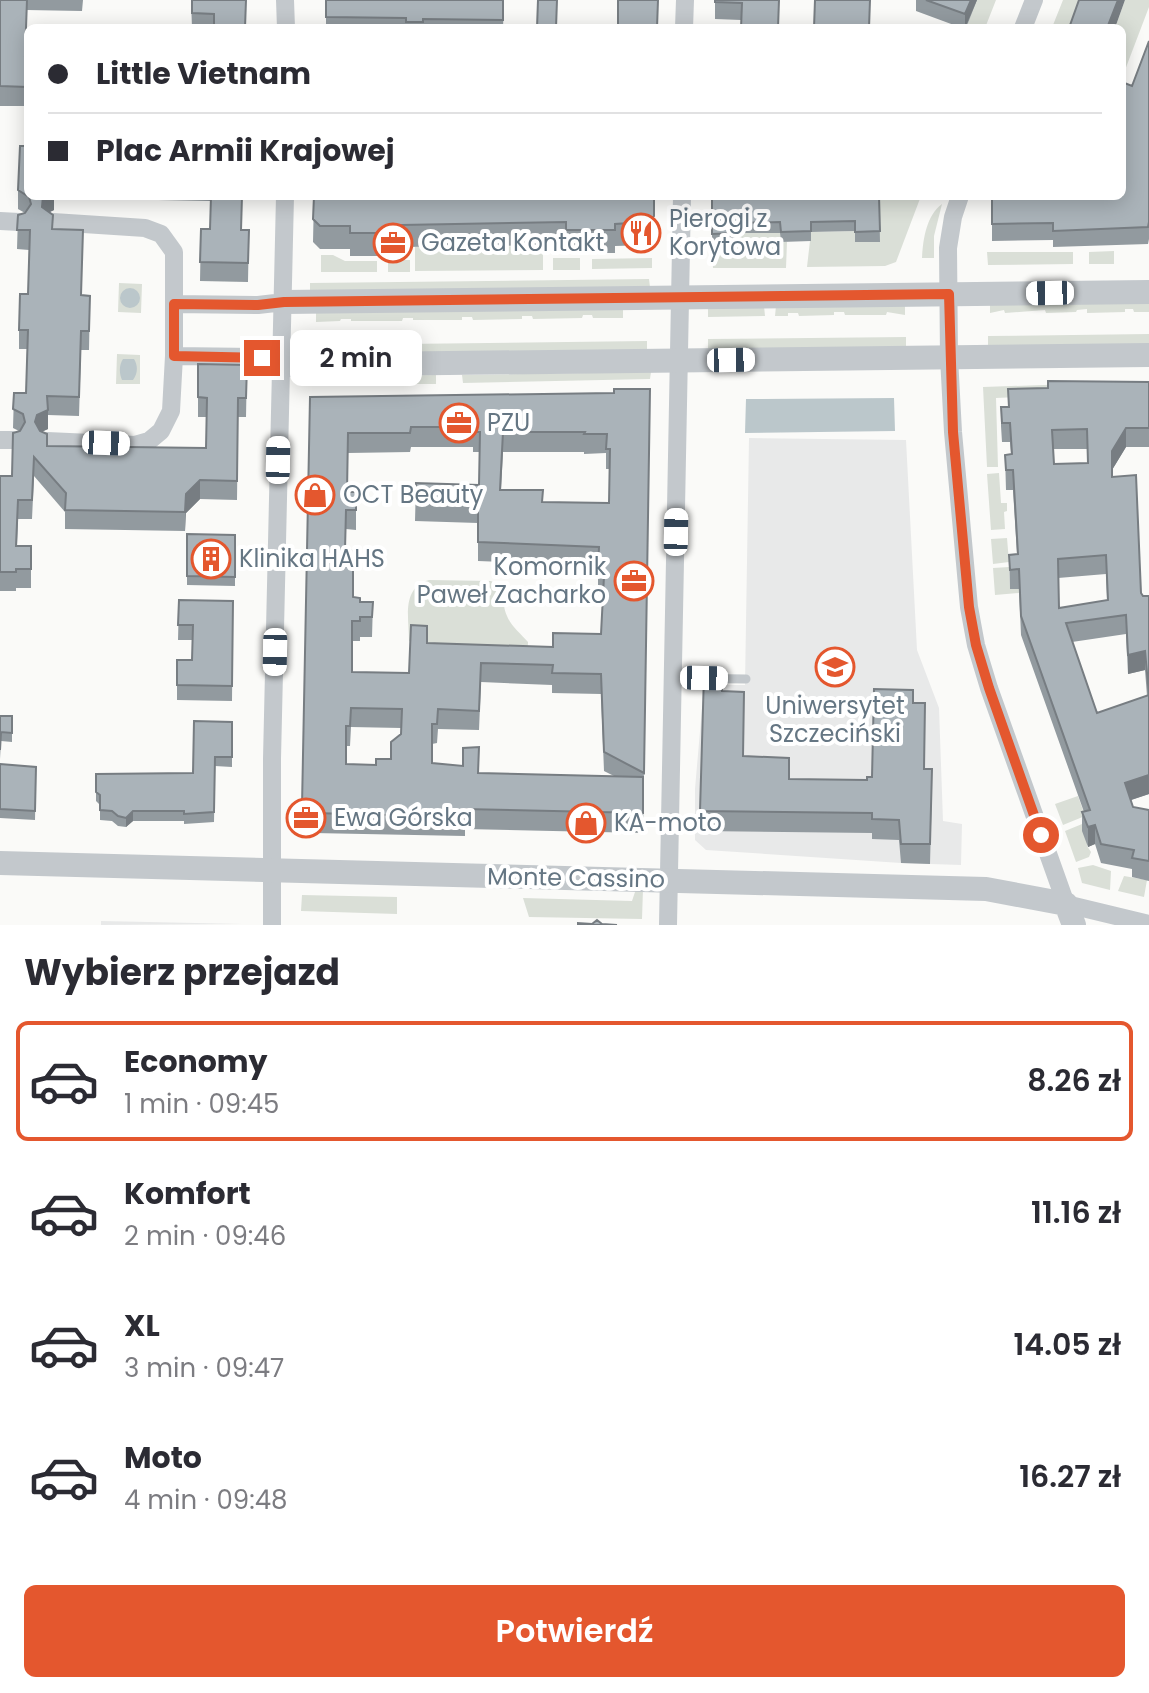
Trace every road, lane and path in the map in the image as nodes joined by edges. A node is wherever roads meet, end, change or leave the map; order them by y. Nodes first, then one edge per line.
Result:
1 (288, 0) edge
2 (685, 0) edge
3 (1034, 0) edge
4 (287, 24) edge
5 (684, 24) edge
6 (1025, 24) edge
7 (285, 200) edge
8 (682, 200) edge
9 (959, 200) edge
10 (53, 222) edge
11 (1149, 292) edge
12 (949, 294) junction
13 (680, 297) junction
14 (284, 302) junction
15 (174, 304) junction
16 (1149, 355) edge
17 (174, 356) junction
18 (949, 357) junction
19 (680, 360) junction
20 (282, 365) junction
21 (47, 441) edge
22 (674, 678) junction
23 (746, 679) dead end
24 (0, 863) edge
25 (273, 870) junction
26 (669, 880) junction
27 (1070, 915) edge
28 (1149, 924) edge
29 (272, 925) edge
30 (668, 925) edge

1 - 4 street
2 - 5 street
3 - 6 street
7 - 14 street
8 - 13 street
9 - 12 street
10 - 15 street
11 - 12 street
12 - 13 street
12 - 18 street
13 - 14 street
13 - 19 street
14 - 15 street
14 - 20 street
15 - 17 street
16 - 18 street
17 - 20 street
17 - 21 street
18 - 19 street
18 - 27 street
19 - 20 street
19 - 22 street
20 - 25 street
22 - 23 lane
22 - 26 street
24 - 25 street, Monte Cassino
25 - 26 street, Monte Cassino
25 - 29 street
26 - 27 street, Monte Cassino
26 - 30 street
27 - 28 street, Monte Cassino

